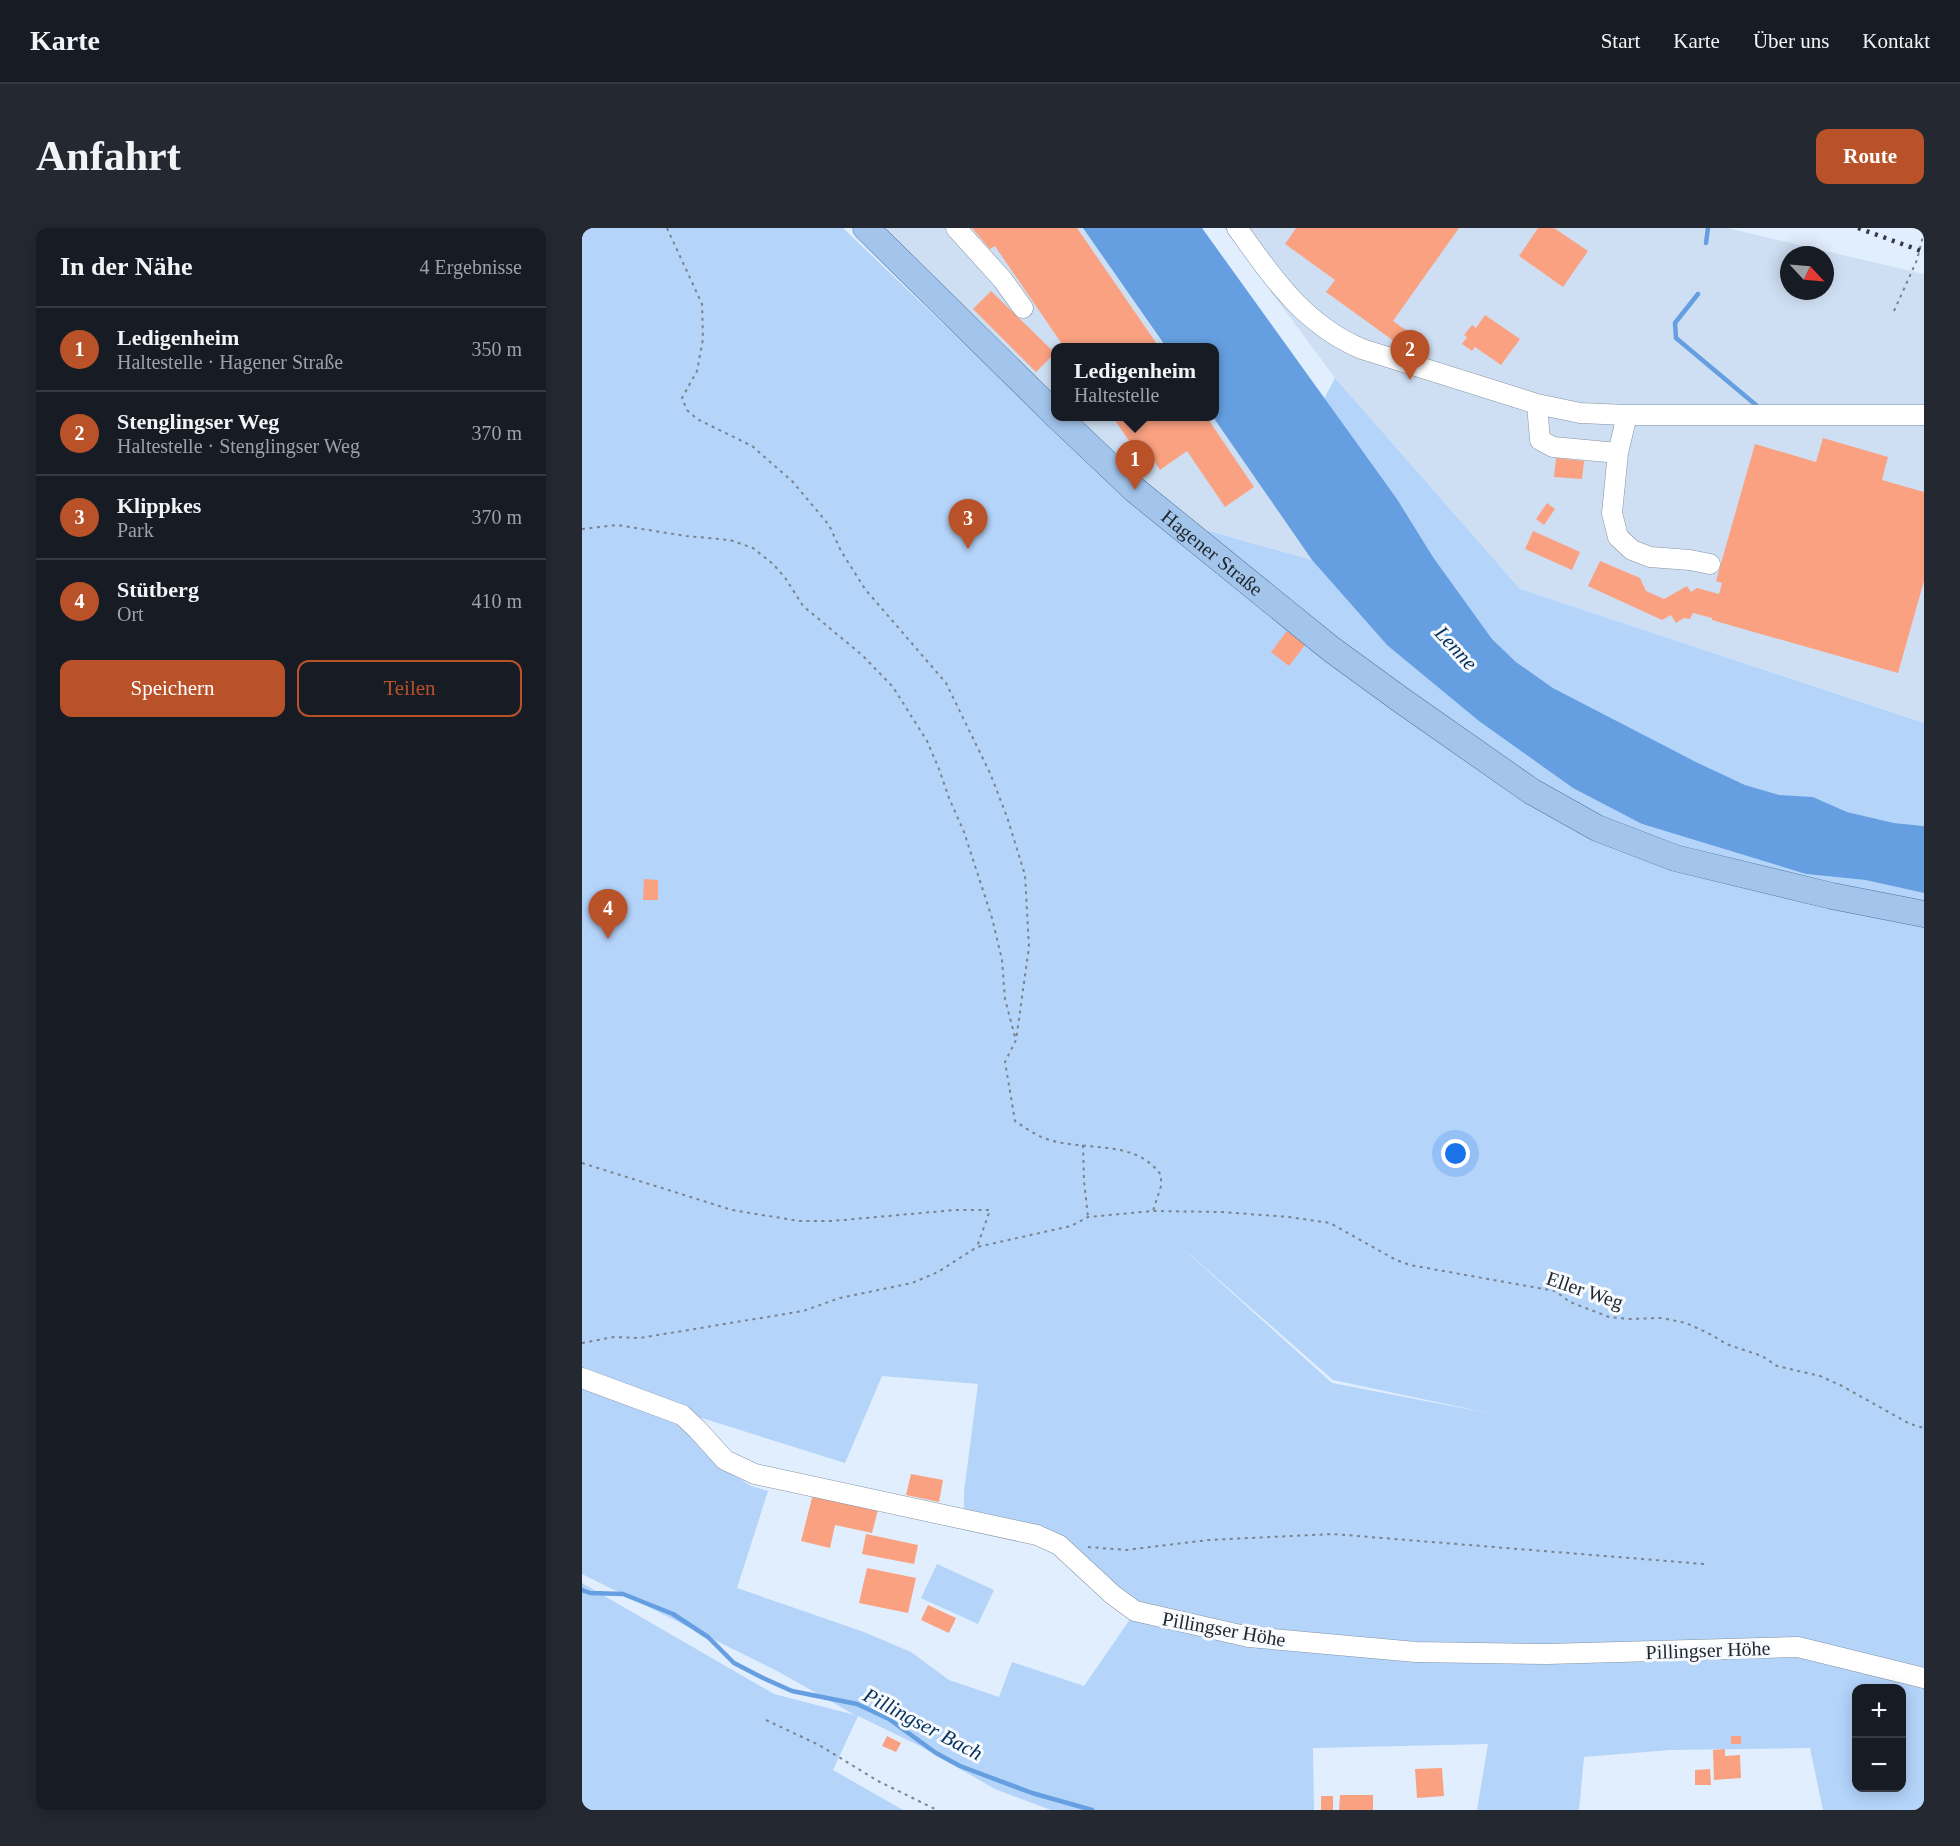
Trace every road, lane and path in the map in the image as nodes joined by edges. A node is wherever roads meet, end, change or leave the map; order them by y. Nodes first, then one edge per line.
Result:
1 (668, 228) edge
2 (866, 228) edge
3 (956, 228) edge
4 (1237, 228) edge
5 (1924, 232) edge
6 (1023, 308) dead end
7 (1894, 311) dead end
8 (1537, 404) junction
9 (1051, 411) edge
10 (1627, 415) junction
11 (1924, 415) edge
12 (1061, 421) edge
13 (1618, 453) junction
14 (582, 529) edge
15 (1710, 564) dead end
16 (1924, 914) edge
17 (1016, 1040) junction
18 (1083, 1146) junction
19 (582, 1163) edge
20 (1153, 1211) junction
21 (1088, 1217) junction
22 (977, 1247) junction
23 (582, 1343) edge
24 (582, 1378) edge
25 (1924, 1428) edge
26 (1059, 1545) junction
27 (1704, 1564) dead end
28 (1924, 1678) edge
29 (766, 1720) dead end
30 (937, 1810) edge

1 - 17 path
2 - 9 main road, Hagener Straße
3 - 6 street
4 - 8 street
5 - 7 path
8 - 10 street
8 - 13 street
10 - 11 street
10 - 13 street
12 - 16 main road, Hagener Straße
13 - 15 street
14 - 17 path
17 - 18 path
18 - 20 path
18 - 21 path
19 - 22 path
20 - 21 path, Eller Weg
20 - 25 path, Eller Weg
21 - 22 path, Eller Weg
22 - 23 path
24 - 26 street, Pillingser Höhe
26 - 27 path
26 - 28 street, Pillingser Höhe
29 - 30 path

